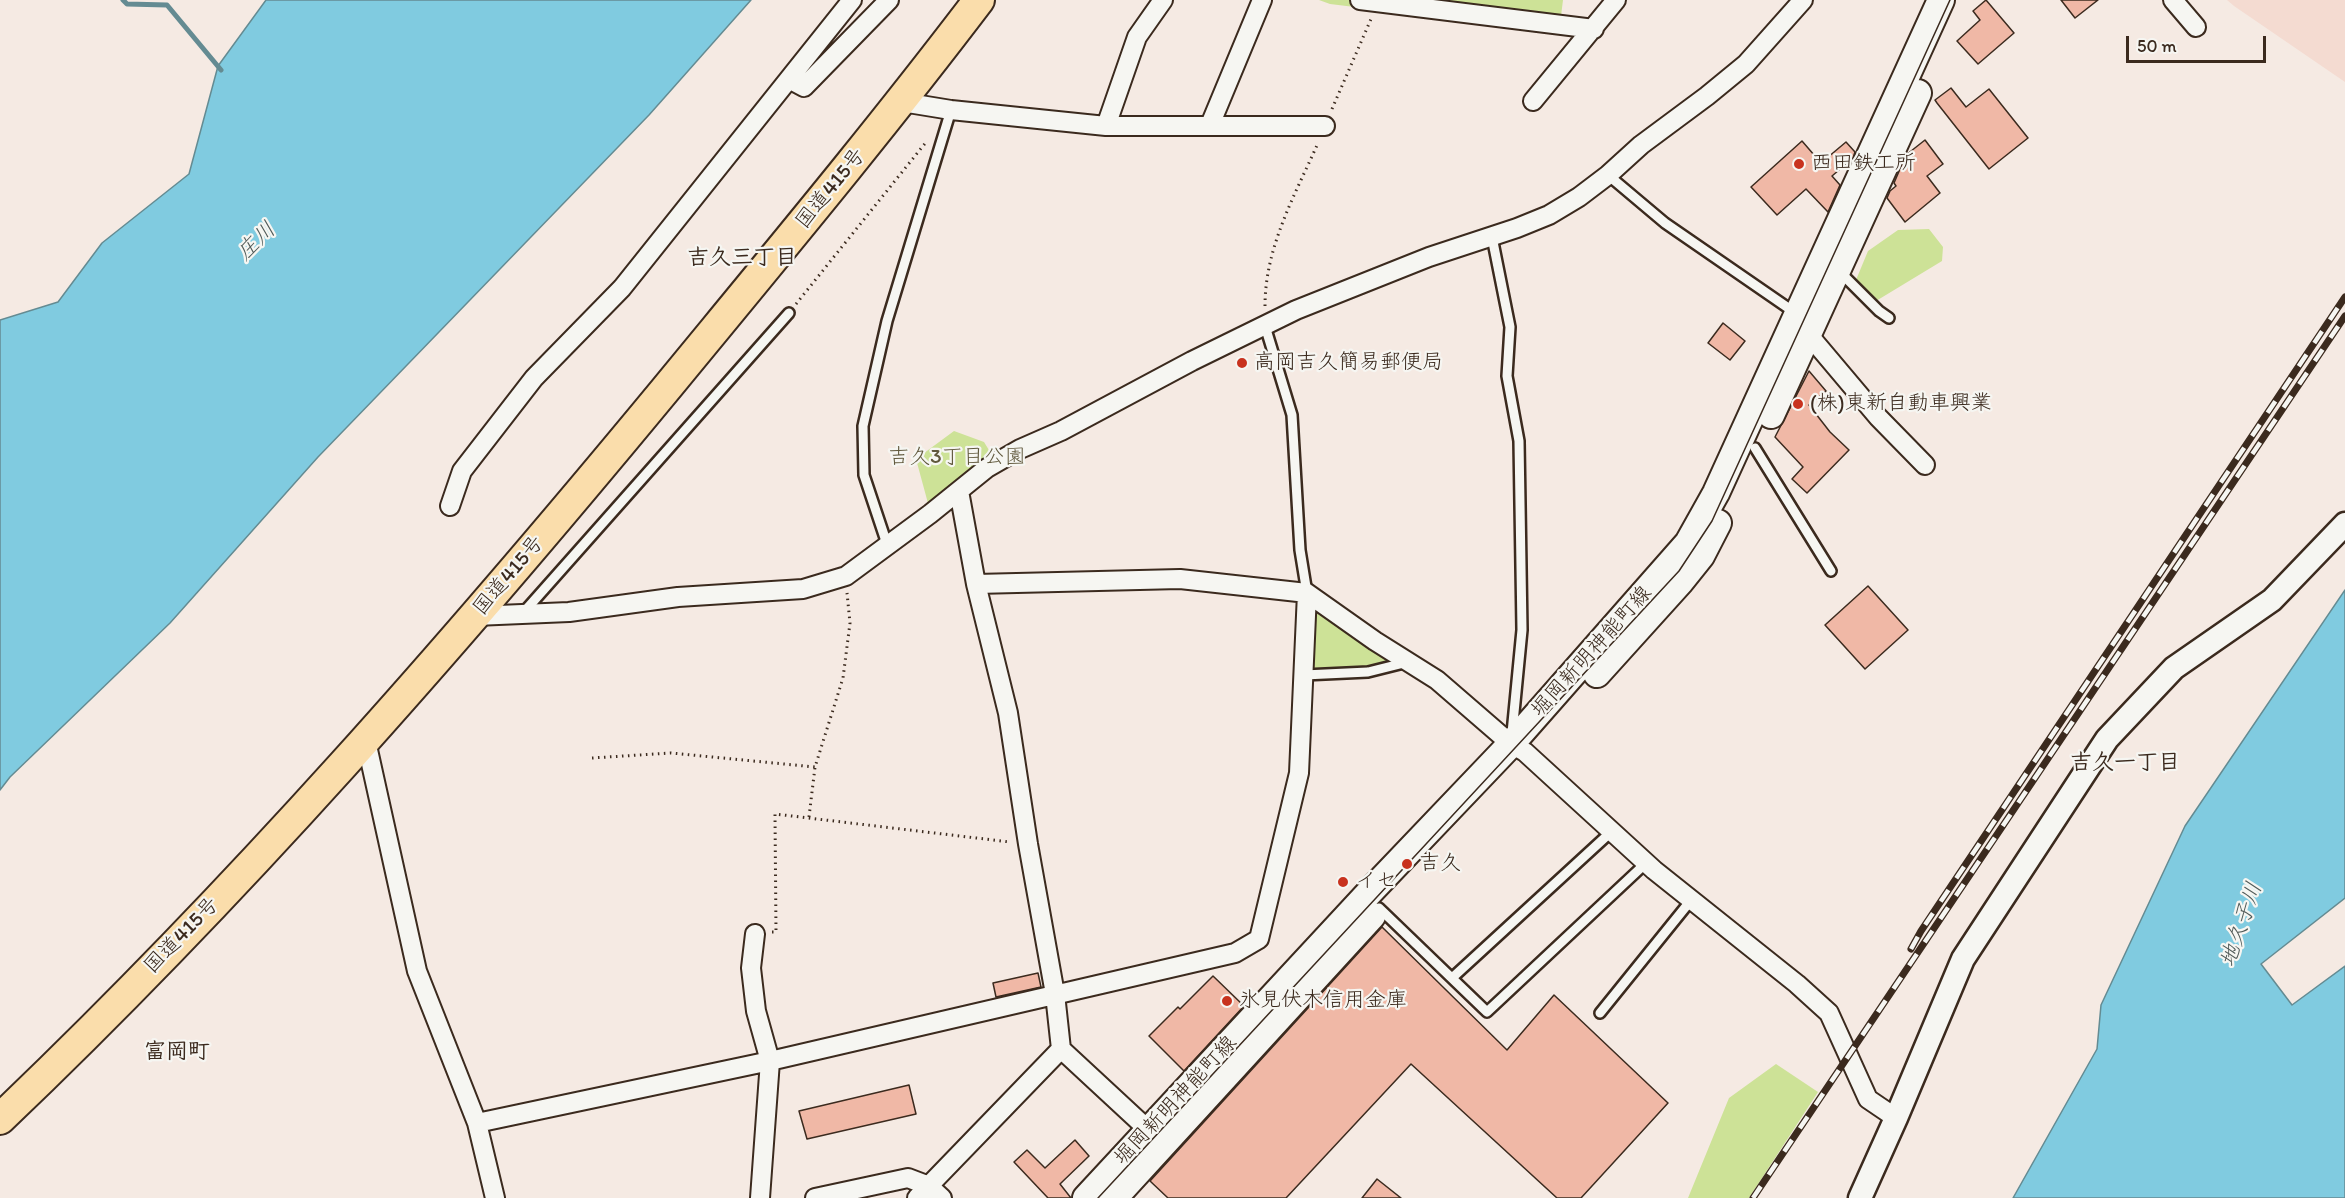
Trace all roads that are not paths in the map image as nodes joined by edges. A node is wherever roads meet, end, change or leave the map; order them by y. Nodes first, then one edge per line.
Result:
1 (852, 0) edge
2 (889, 0) edge
3 (979, 0) edge
4 (1163, 0) edge
5 (1262, 0) edge
6 (1616, 0) edge
7 (1803, 0) edge
8 (1941, 0) edge
9 (1960, 0) edge
10 (2173, 0) edge
11 (1369, 1) edge
12 (2196, 27) dead end
13 (1594, 29) junction
14 (789, 79) junction
15 (1533, 101) dead end
16 (902, 102) junction
17 (951, 110) junction
18 (1210, 125) junction
19 (1106, 126) junction
20 (1325, 126) road end
21 (1608, 175) junction
22 (1492, 237) junction
23 (1838, 269) junction
24 (789, 313) road end
25 (1889, 318) dead end
26 (1803, 324) junction
27 (1265, 326) junction
28 (1755, 448) junction
29 (1925, 465) dead end
30 (959, 491) junction
31 (450, 506) dead end
32 (2345, 524) edge
33 (887, 544) junction
34 (1831, 571) dead end
35 (976, 584) junction
36 (1307, 593) junction
37 (521, 615) junction
38 (475, 616) junction
39 (1409, 662) junction
40 (1304, 675) junction
41 (366, 741) junction
42 (1518, 748) junction
43 (1611, 832) junction
44 (1646, 863) junction
45 (1692, 898) junction
46 (1379, 908) junction
47 (755, 934) road end
48 (1452, 978) junction
49 (1055, 994) junction
50 (1599, 1013) dead end
51 (1061, 1049) junction
52 (770, 1061) junction
53 (1896, 1118) junction
54 (0, 1119) edge
55 (477, 1122) junction
56 (1156, 1138) junction
57 (930, 1194) edge
58 (495, 1198) edge
59 (760, 1198) edge
60 (815, 1198) edge
61 (1086, 1198) edge
62 (1114, 1198) edge
63 (1860, 1198) edge

1 - 14 street
2 - 14 street
3 - 16 highway, 国道415号
4 - 19 street
5 - 18 street
6 - 13 street
7 - 21 street
8 - 26 main road, 堀岡新明神能町線
9 - 23 main road, 堀岡新明神能町線
10 - 12 street
11 - 13 street
13 - 15 street
14 - 31 street
16 - 17 street
16 - 38 highway, 国道415号
17 - 19 street
17 - 33 lane
18 - 19 street
18 - 20 street
21 - 22 street
21 - 26 lane
22 - 27 street
22 - 42 lane
23 - 25 lane
23 - 26 main road, 堀岡新明神能町線
24 - 37 lane
26 - 28 main road, 堀岡新明神能町線
26 - 29 street
26 - 42 main road, 堀岡新明神能町線
27 - 30 street
27 - 36 lane
28 - 34 lane
28 - 42 main road, 堀岡新明神能町線
30 - 33 street
30 - 35 street
32 - 53 street
33 - 37 street
35 - 36 street
35 - 49 street
36 - 39 street
36 - 40 street
37 - 38 street
38 - 41 highway, 国道415号
39 - 40 lane
39 - 42 street
40 - 49 street
41 - 54 highway, 国道415号
41 - 55 street
42 - 43 street
42 - 46 main road, 堀岡新明神能町線
42 - 56 main road, 堀岡新明神能町線
43 - 44 street
43 - 48 lane
44 - 45 street
44 - 48 lane
45 - 50 lane
45 - 53 street
46 - 48 lane
46 - 56 main road, 堀岡新明神能町線
47 - 52 street
49 - 51 street
49 - 52 street
51 - 56 street
51 - 57 street
52 - 55 street
52 - 59 street
53 - 63 street
55 - 58 street
56 - 61 main road, 堀岡新明神能町線
56 - 62 main road, 堀岡新明神能町線
57 - 60 street

